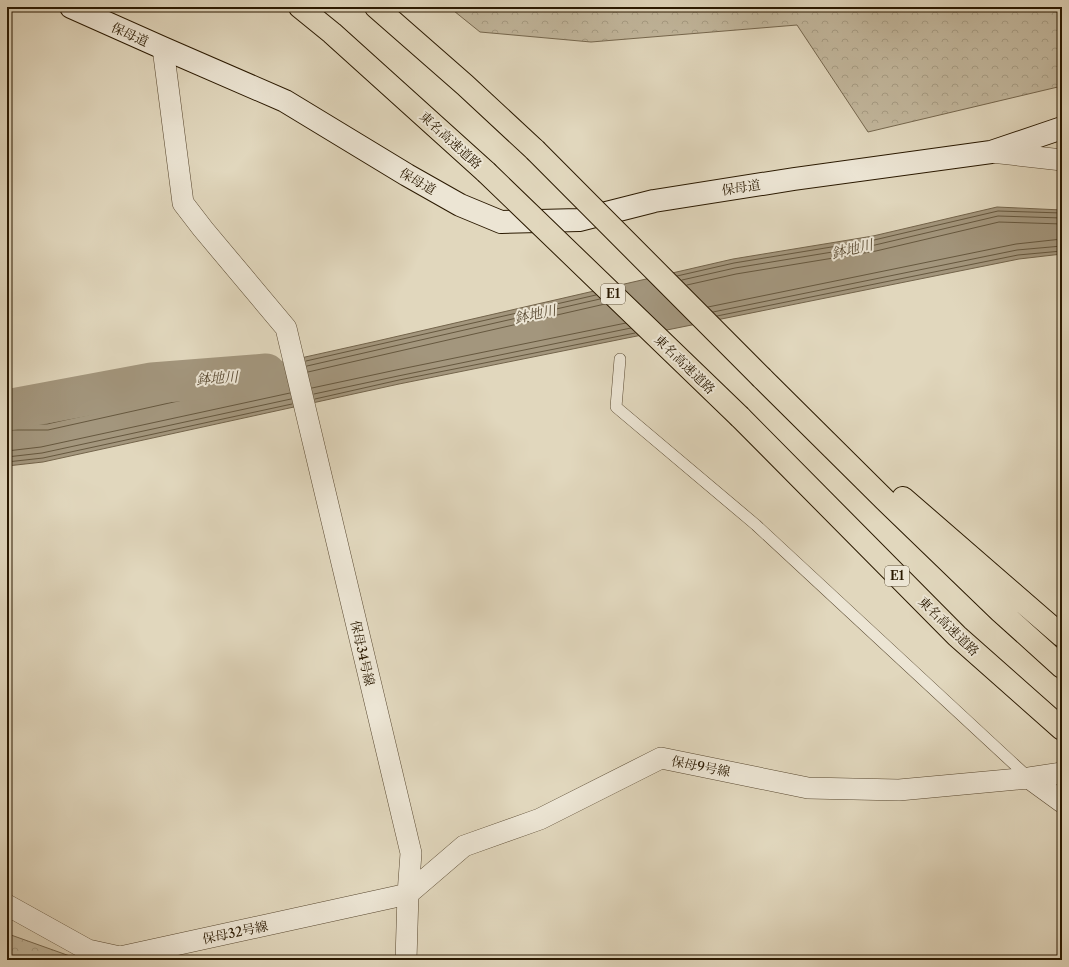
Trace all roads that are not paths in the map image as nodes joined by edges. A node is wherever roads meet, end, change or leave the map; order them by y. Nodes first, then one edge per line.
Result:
1 (71, 7) edge
2 (300, 7) edge
3 (376, 7) edge
4 (163, 48) junction
5 (1062, 128) edge
6 (991, 152) junction
7 (1062, 160) edge
8 (620, 359) dead end
9 (762, 378) junction
10 (1062, 636) edge
11 (1062, 667) edge
12 (1062, 729) edge
13 (1062, 773) edge
14 (1029, 778) junction
15 (1062, 802) edge
16 (408, 894) junction
17 (7, 905) edge
18 (406, 960) edge

1 - 4 street, 保母道
2 - 12 highway, 東名高速道路 / E1, bridge
3 - 9 highway, bridge
4 - 6 street, 保母道
4 - 16 street, 保母34号線
5 - 6 street
6 - 7 street
8 - 14 lane
9 - 10 highway
9 - 11 highway
13 - 14 street, 保母9号線
14 - 15 street
14 - 16 street, 保母9号線
16 - 17 street, 保母32号線
16 - 18 street

